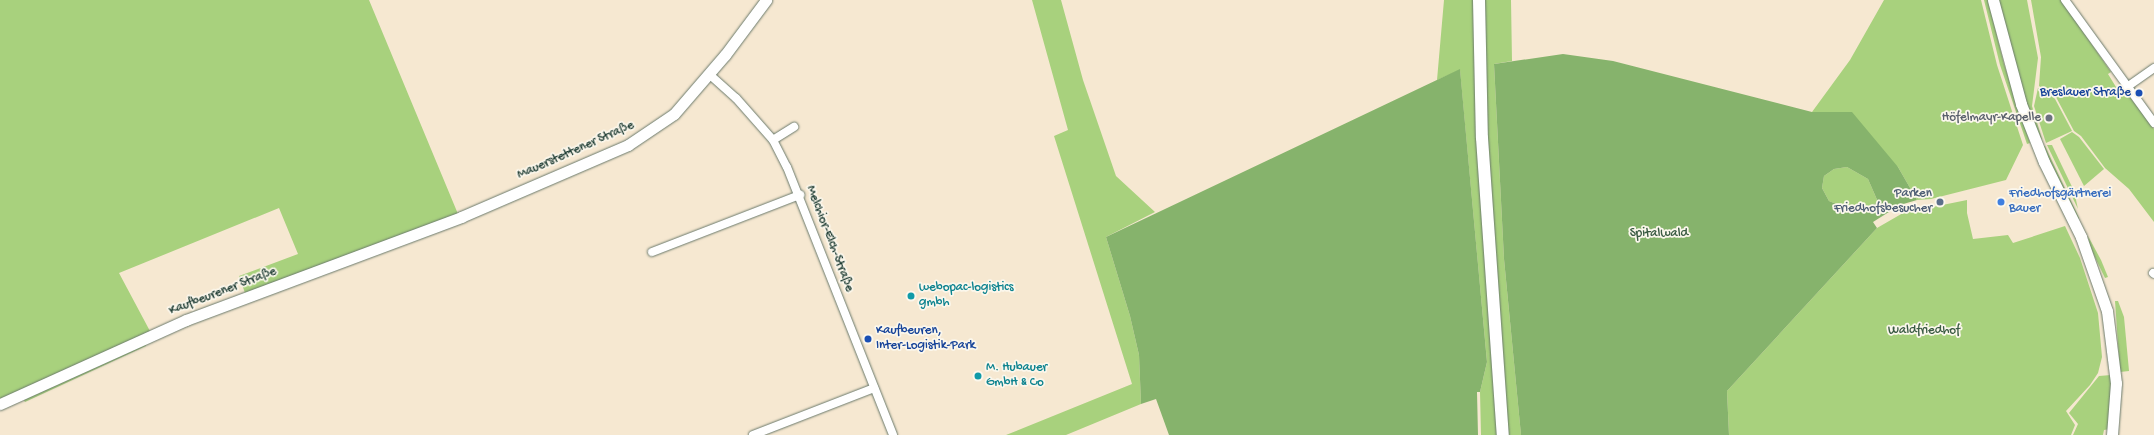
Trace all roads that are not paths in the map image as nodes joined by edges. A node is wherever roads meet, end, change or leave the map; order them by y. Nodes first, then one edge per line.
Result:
1 (766, 0) edge
2 (1479, 0) edge
3 (1993, 0) edge
4 (2065, 0) edge
5 (2154, 68) edge
6 (709, 74) junction
7 (2127, 87) junction
8 (2154, 123) edge
9 (794, 127) dead end
10 (773, 140) junction
11 (800, 195) junction
12 (461, 216) joint
13 (652, 252) dead end
14 (874, 388) junction
15 (0, 404) edge
16 (753, 435) edge
17 (892, 435) edge
18 (1503, 435) edge
19 (2112, 435) edge

1 - 6 main road, Mauerstettener Straße
2 - 18 main road
3 - 19 main road
4 - 7 street
5 - 7 street
6 - 10 street, Melchior-Elch-Straße
6 - 12 main road, Mauerstettener Straße
7 - 8 street
9 - 10 street
10 - 11 street, Melchior-Elch-Straße
11 - 13 street
11 - 14 street, Melchior-Elch-Straße
12 - 15 main road, Kaufbeurener Straße
14 - 16 street
14 - 17 street, Melchior-Elch-Straße

